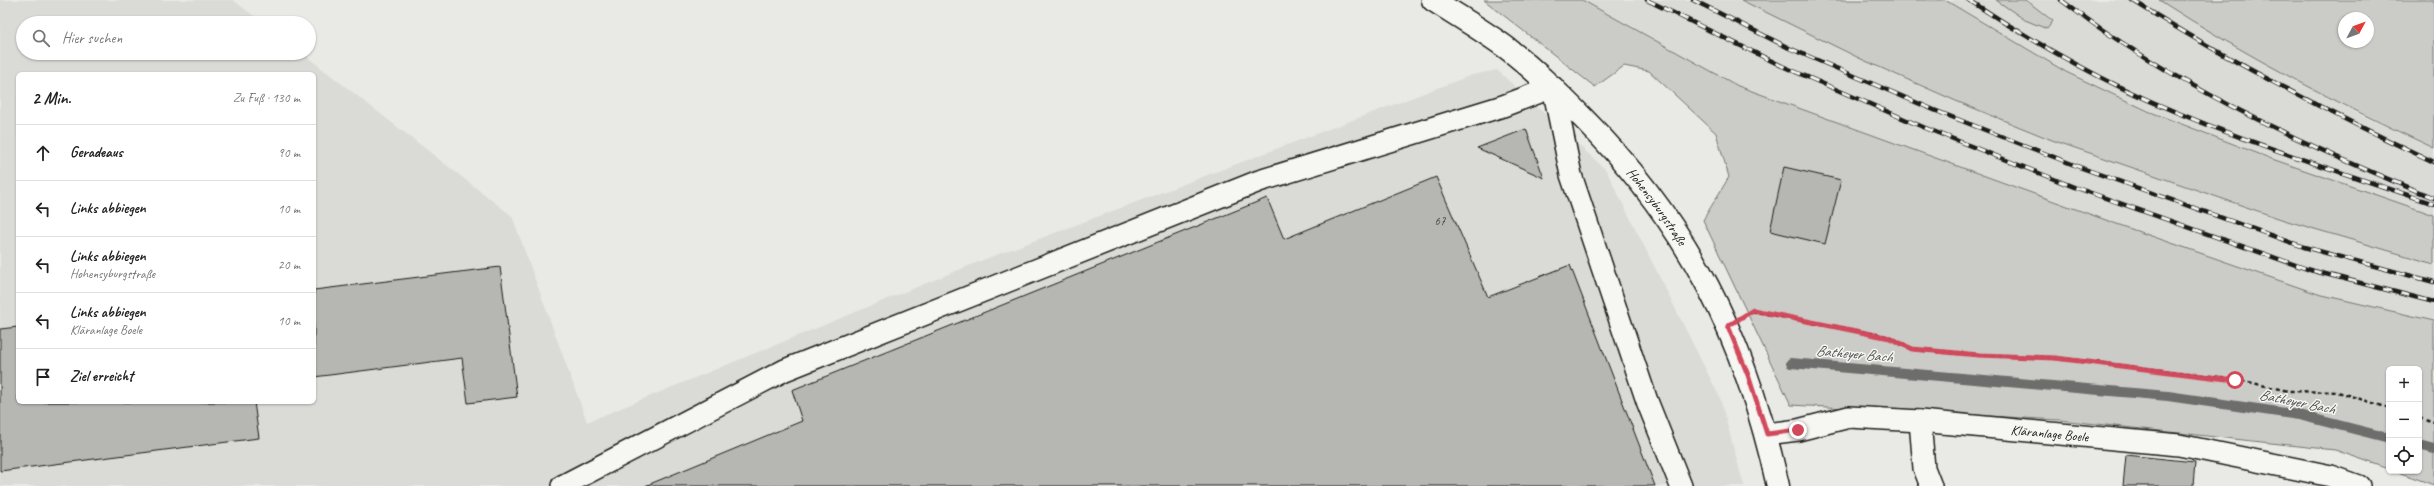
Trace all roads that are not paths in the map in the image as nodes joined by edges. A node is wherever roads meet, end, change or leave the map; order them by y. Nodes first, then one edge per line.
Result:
1 (1433, 0) edge
2 (1553, 87) junction
3 (1920, 421) junction
4 (1767, 434) junction
5 (562, 486) edge
6 (1681, 486) edge
7 (1778, 486) edge
8 (1930, 486) edge
9 (2359, 486) edge

1 - 2 street, Hohensyburgstraße
2 - 4 street, Hohensyburgstraße
2 - 5 lane
2 - 6 lane
3 - 4 lane, Kläranlage Boele
3 - 8 lane
3 - 9 lane, Kläranlage Boele
4 - 7 street, Hohensyburgstraße

